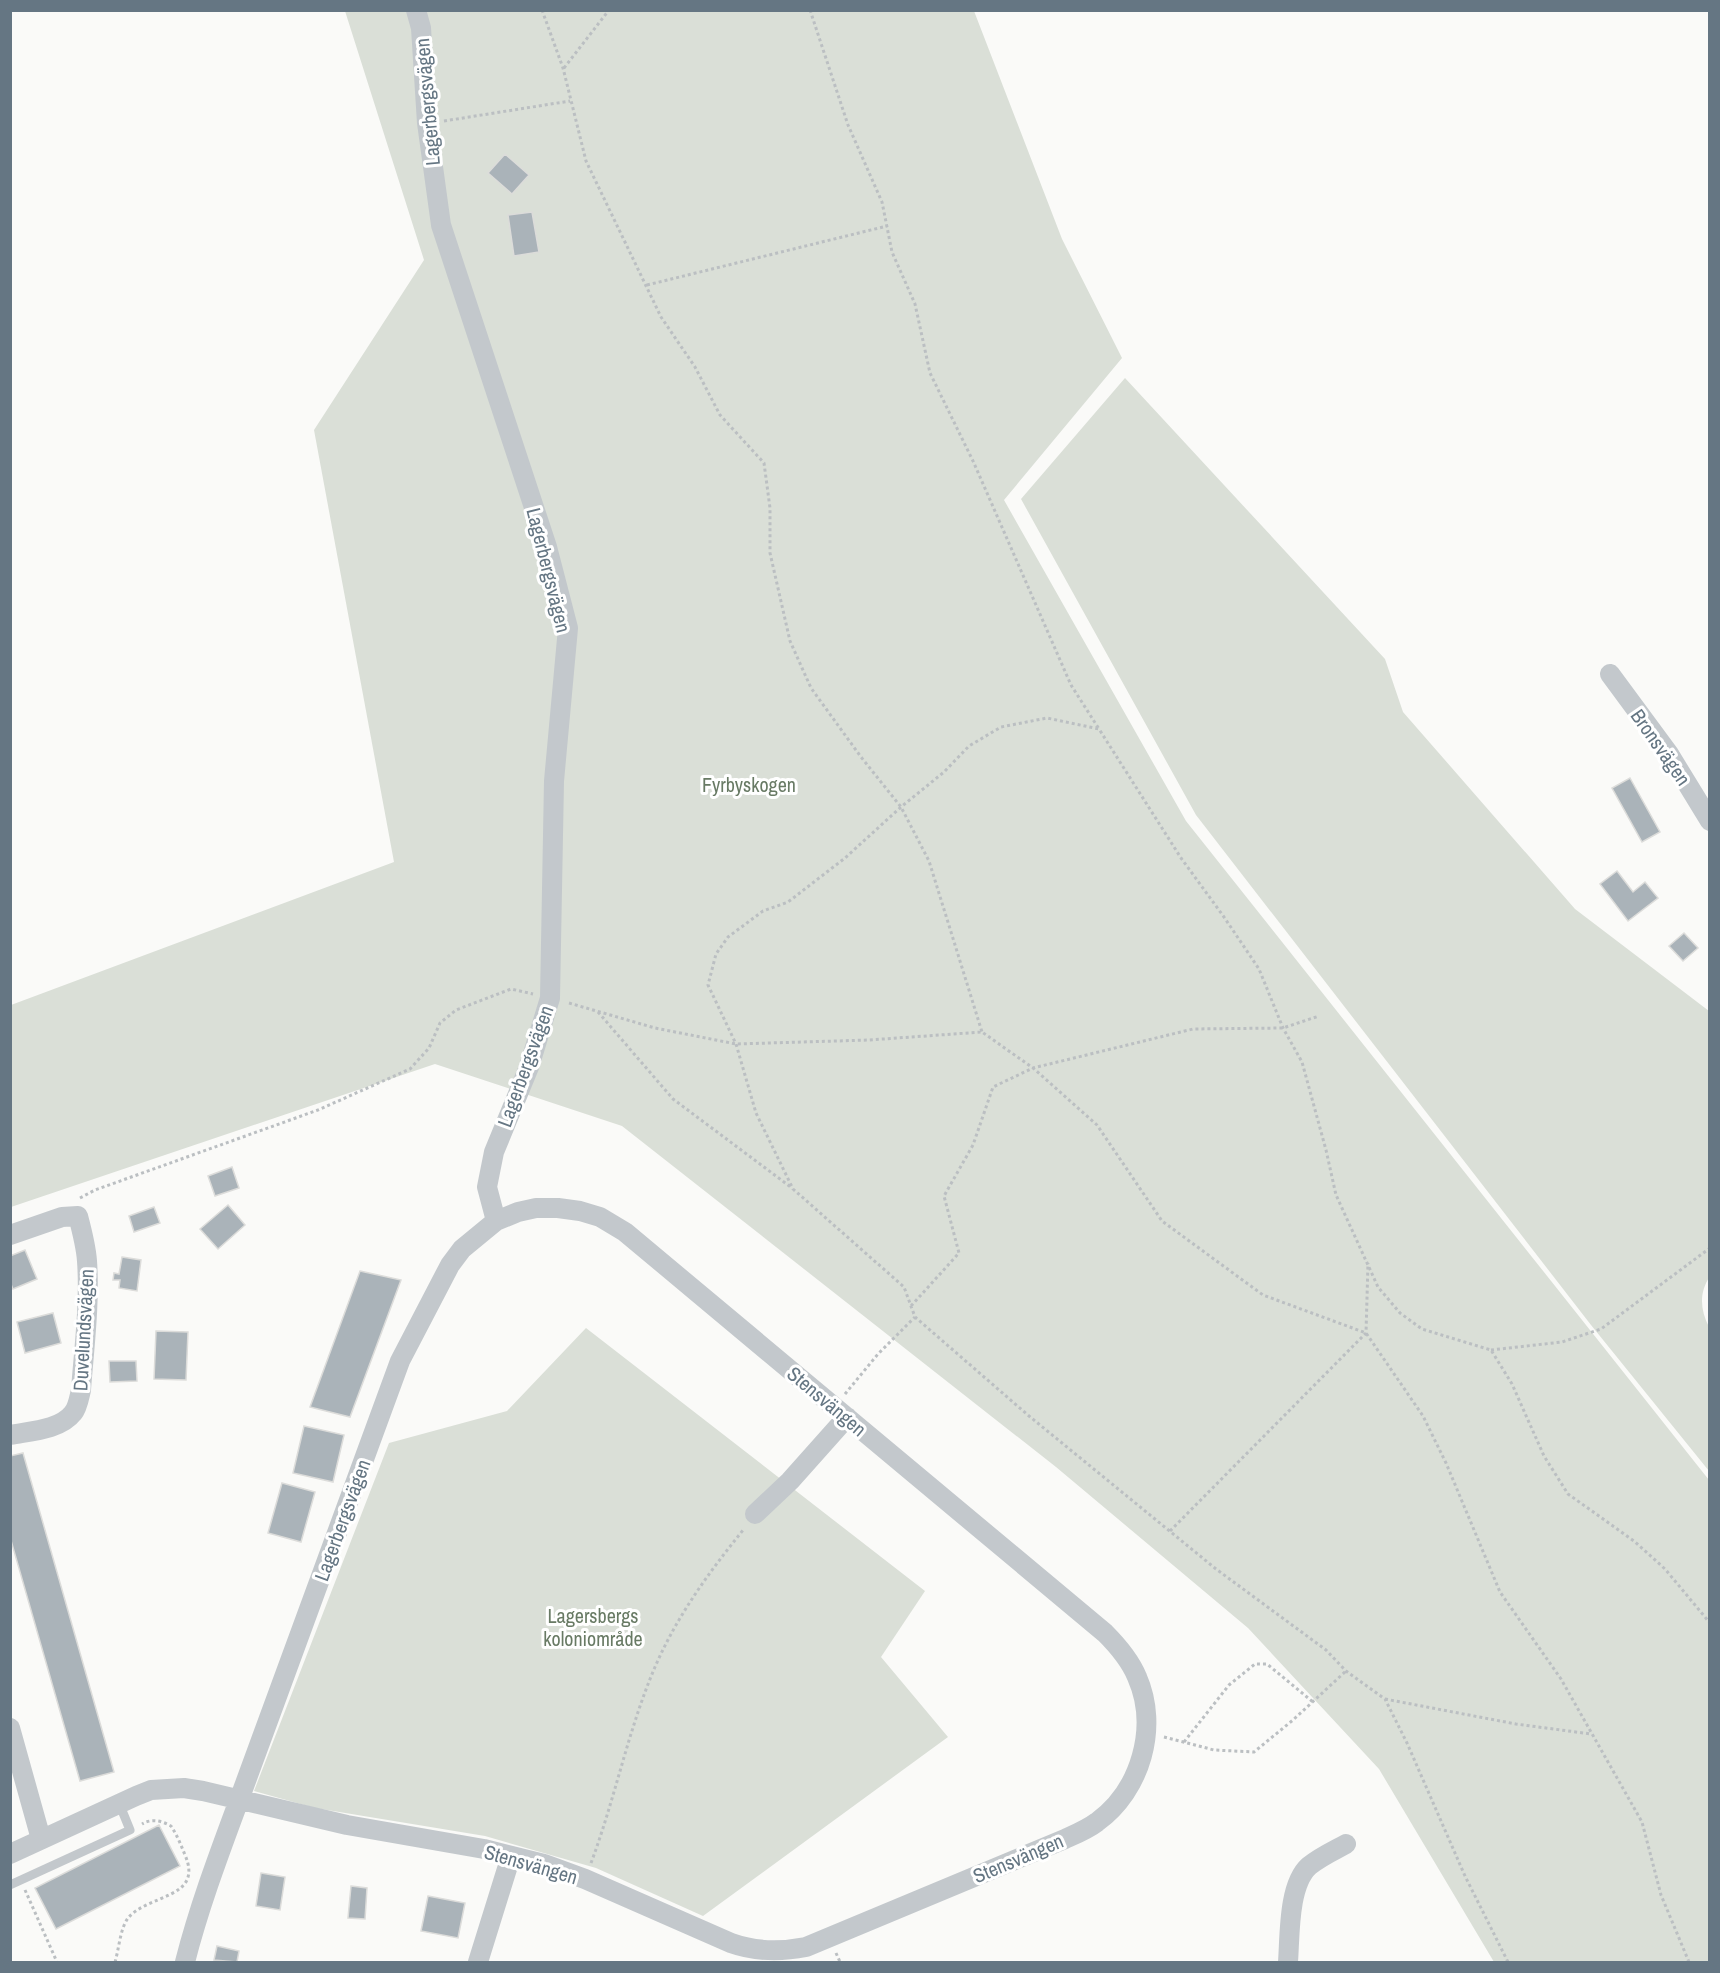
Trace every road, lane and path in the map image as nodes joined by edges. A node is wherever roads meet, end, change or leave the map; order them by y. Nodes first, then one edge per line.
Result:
1 (416, 10) edge
2 (542, 10) edge
3 (609, 10) edge
4 (810, 10) edge
5 (563, 68) junction
6 (570, 101) junction
7 (426, 123) junction
8 (887, 226) junction
9 (647, 285) junction
10 (1610, 674) dead end
11 (1099, 729) junction
12 (902, 807) junction
13 (1710, 821) edge
14 (550, 998) junction
15 (596, 1011) junction
16 (1319, 1016) dead end
17 (1284, 1028) junction
18 (982, 1032) junction
19 (736, 1044) junction
20 (1033, 1068) junction
21 (793, 1189) junction
22 (78, 1216) junction
23 (496, 1221) junction
24 (10, 1235) edge
25 (1710, 1248) edge
26 (1368, 1261) junction
27 (911, 1306) junction
28 (915, 1317) junction
29 (1366, 1333) junction
30 (1491, 1350) junction
31 (840, 1412) junction
32 (10, 1435) edge
33 (755, 1514) joint
34 (1170, 1532) junction
35 (1710, 1623) edge
36 (1346, 1671) junction
37 (1384, 1700) junction
38 (1313, 1702) junction
39 (10, 1728) edge
40 (1147, 1732) junction
41 (1591, 1734) junction
42 (1184, 1742) junction
43 (239, 1800) junction
44 (119, 1803) junction
45 (130, 1830) junction
46 (41, 1839) junction
47 (1346, 1844) dead end
48 (10, 1854) edge
49 (511, 1856) junction
50 (585, 1879) junction
51 (21, 1880) junction
52 (10, 1885) edge
53 (57, 1962) edge
54 (116, 1962) edge
55 (185, 1962) edge
56 (478, 1962) edge
57 (1288, 1962) edge
58 (1508, 1962) edge
59 (1689, 1962) edge

1 - 7 street, Lagerbergsvägen
2 - 5 path
3 - 5 path
4 - 8 path
5 - 6 path
6 - 7 path
6 - 9 path
7 - 14 street, Lagerbergsvägen
8 - 9 path
8 - 11 path
9 - 12 path
10 - 13 street, Bronsvägen
11 - 12 path
11 - 17 path
12 - 18 path
12 - 19 path
14 - 15 path
14 - 22 path
14 - 23 street, Lagerbergsvägen
15 - 19 path
15 - 21 path
16 - 17 path
17 - 20 path
17 - 26 path
18 - 19 path
18 - 20 path
19 - 21 path
20 - 27 path
20 - 29 path
21 - 27 path
22 - 24 street
22 - 32 street, Duvelundsvägen
23 - 31 street, Stensvängen
23 - 43 street, Lagerbergsvägen
25 - 30 path
26 - 29 path
26 - 30 path
27 - 28 path
28 - 31 path
28 - 34 path
29 - 34 path
29 - 41 path
30 - 35 path
31 - 33 street
31 - 40 street, Stensvängen
33 - 50 path
34 - 36 path
36 - 37 path
36 - 38 path
37 - 41 path
37 - 58 path
38 - 42 path
38 - 42 path
39 - 46 street
40 - 42 path
40 - 50 street, Stensvängen
41 - 59 path
43 - 44 street, Stensvängen
43 - 49 street, Stensvängen
43 - 55 street, Lagerbergsvägen
44 - 45 lane
44 - 46 street, Stensvängen
45 - 51 lane
45 - 54 path
46 - 48 street, Stensvängen
47 - 57 street
49 - 50 street, Stensvängen
49 - 56 street
51 - 52 lane
51 - 53 path

